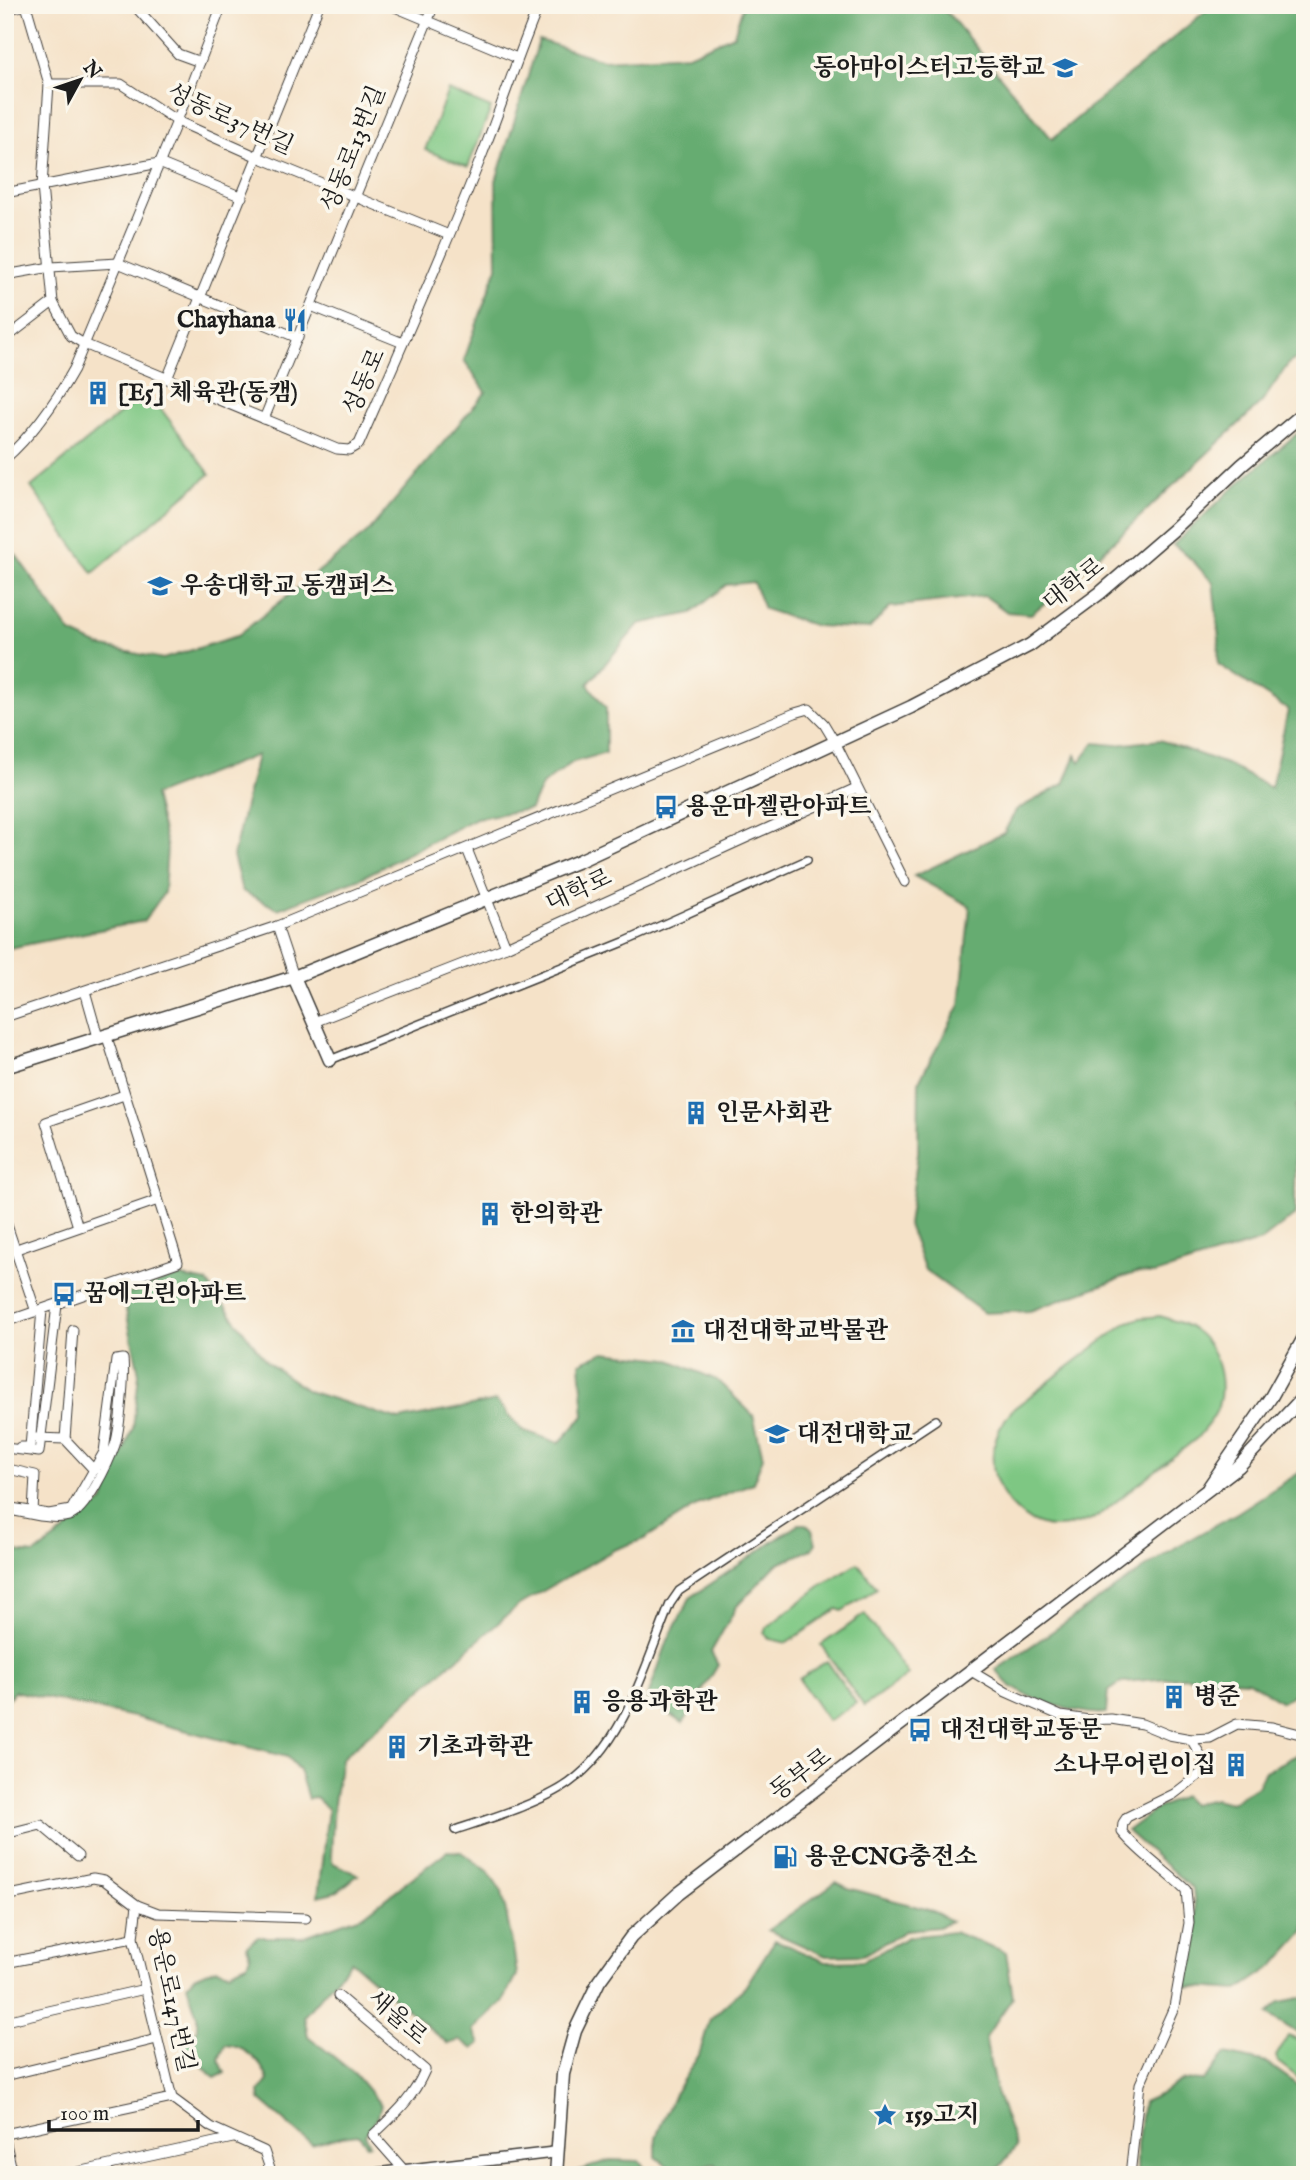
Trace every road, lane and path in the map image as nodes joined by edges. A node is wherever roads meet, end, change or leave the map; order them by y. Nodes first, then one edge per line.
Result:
1 (27, 5) edge
2 (134, 5) edge
3 (222, 5) edge
4 (319, 5) edge
5 (390, 5) edge
6 (434, 5) edge
7 (539, 5) edge
8 (5, 10) edge
9 (428, 20) junction
10 (517, 58) junction
11 (200, 61) junction
12 (49, 84) junction
13 (177, 121) junction
14 (258, 157) junction
15 (159, 163) junction
16 (42, 186) junction
17 (5, 192) edge
18 (356, 196) junction
19 (242, 197) junction
20 (449, 235) junction
21 (118, 263) junction
22 (51, 267) junction
23 (5, 275) edge
24 (200, 297) junction
25 (53, 302) junction
26 (311, 306) junction
27 (298, 338) junction
28 (5, 339) edge
29 (84, 344) junction
30 (403, 344) junction
31 (167, 379) junction
32 (1305, 412) edge
33 (264, 419) junction
34 (5, 459) edge
35 (836, 744) junction
36 (856, 788) junction
37 (467, 849) junction
38 (807, 860) dead end
39 (905, 882) dead end
40 (486, 898) junction
41 (277, 926) junction
42 (506, 947) junction
43 (294, 977) junction
44 (85, 991) junction
45 (5, 1017) edge
46 (314, 1022) junction
47 (102, 1036) junction
48 (330, 1060) joint
49 (5, 1067) edge
50 (124, 1095) junction
51 (158, 1200) junction
52 (5, 1219) edge
53 (78, 1227) junction
54 (16, 1250) junction
55 (5, 1253) edge
56 (57, 1305) junction
57 (39, 1311) junction
58 (5, 1322) edge
59 (73, 1330) dead end
60 (1305, 1336) edge
61 (1305, 1395) edge
62 (936, 1420) dead end
63 (36, 1438) junction
64 (65, 1440) junction
65 (5, 1446) edge
66 (94, 1470) junction
67 (1203, 1496) junction
68 (5, 1507) edge
69 (33, 1512) junction
70 (971, 1671) junction
71 (1296, 1733) dead end
72 (1191, 1739) junction
73 (455, 1829) dead end
74 (5, 1834) edge
75 (78, 1856) dead end
76 (5, 1896) edge
77 (137, 1905) junction
78 (306, 1918) dead end
79 (133, 1938) junction
80 (5, 1963) edge
81 (145, 1989) junction
82 (338, 1996) dead end
83 (5, 2021) edge
84 (158, 2039) junction
85 (5, 2077) edge
86 (173, 2098) junction
87 (5, 2137) edge
88 (234, 2137) junction
89 (558, 2152) junction
90 (403, 2169) junction
91 (13, 2175) edge
92 (64, 2175) edge
93 (272, 2175) edge
94 (363, 2175) edge
95 (556, 2175) edge
96 (1130, 2175) edge

1 - 8 street
1 - 12 street
2 - 11 street
3 - 11 street
4 - 14 street
5 - 9 street
6 - 9 street, 성동로13번길
7 - 10 street, 성동로
9 - 10 street
9 - 18 street, 성동로13번길
10 - 20 street, 성동로
11 - 13 street
12 - 13 street, 성동로37번길
12 - 16 street
13 - 14 street, 성동로37번길
13 - 15 street
14 - 18 street, 성동로37번길
14 - 19 street
15 - 16 street
15 - 19 street
15 - 21 street
16 - 17 street
16 - 22 street
18 - 20 street, 성동로37번길
18 - 26 street, 성동로13번길
19 - 24 street
20 - 30 street, 성동로
21 - 22 street
21 - 24 street
21 - 29 street
22 - 23 street
22 - 25 street
24 - 27 street
24 - 31 street
25 - 28 street
25 - 29 street
26 - 27 street, 성동로13번길
26 - 30 street
27 - 33 street, 성동로13번길
29 - 31 street, 성동로
29 - 34 street
30 - 33 street, 성동로
31 - 33 street, 성동로
32 - 35 main road, 대학로
35 - 36 street
35 - 37 street
35 - 40 main road, 대학로
36 - 39 street
36 - 42 street, 대학로
37 - 40 street
37 - 41 street
38 - 48 street
40 - 42 street
40 - 43 main road, 대학로
41 - 43 street
41 - 44 street
42 - 46 street, 대학로
43 - 46 main road
43 - 47 main road, 대학로
44 - 45 street
44 - 47 street
46 - 48 main road
47 - 49 main road, 대학로
47 - 50 street
50 - 51 street
50 - 53 street
51 - 53 street
51 - 56 street
52 - 54 street
53 - 54 street
54 - 55 street
54 - 57 street
56 - 57 street
56 - 63 street
57 - 58 street
57 - 63 street
59 - 64 street
60 - 67 main road
61 - 67 main road, 동부로
62 - 73 street
63 - 64 street
63 - 65 street
64 - 66 street
66 - 68 street
66 - 69 street
67 - 70 main road, 동부로
68 - 69 street
68 - 69 street
70 - 72 street
70 - 89 main road, 동부로
71 - 72 street
72 - 96 street
74 - 75 street
76 - 77 street
77 - 78 street
77 - 79 street, 용운로147번길
79 - 80 street
79 - 81 street, 용운로147번길
81 - 83 street
81 - 84 street, 용운로147번길
82 - 90 street, 새울로
84 - 85 street
84 - 86 street, 용운로147번길
86 - 87 street
86 - 88 street, 용운로147번길
87 - 91 street
88 - 92 street
88 - 93 street, 용운로147번길
89 - 90 street
89 - 95 main road, 동부로
90 - 94 street

